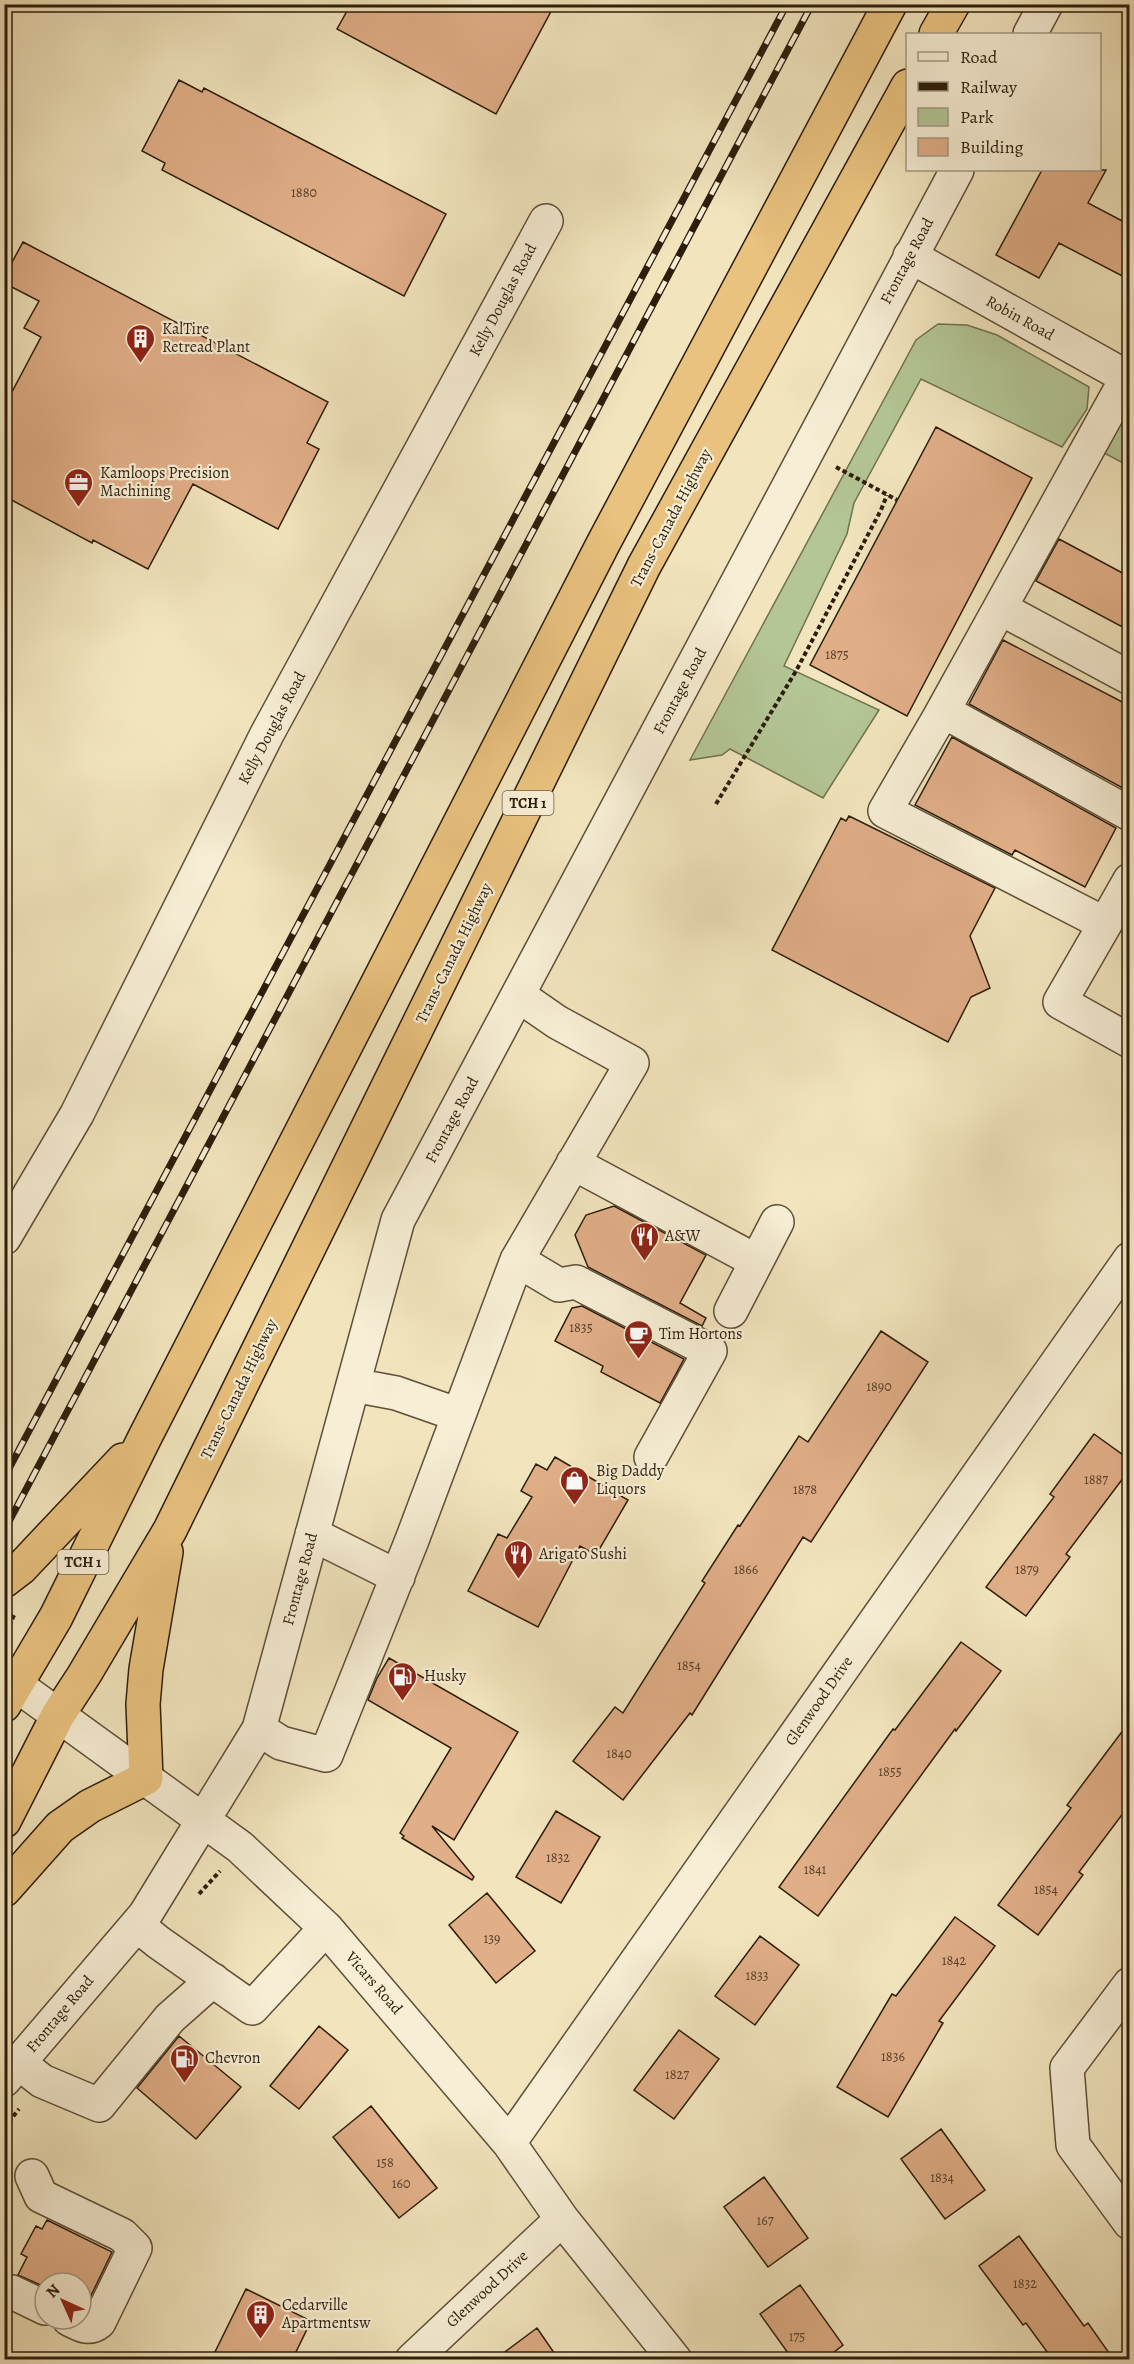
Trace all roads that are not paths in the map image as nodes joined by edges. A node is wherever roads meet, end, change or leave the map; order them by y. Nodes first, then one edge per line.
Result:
1 (890, 4) edge
2 (952, 4) edge
3 (1046, 4) edge
4 (937, 33) edge
5 (1031, 33) edge
6 (906, 90) edge
7 (956, 171) edge
8 (546, 221) dead end
9 (910, 256) junction
10 (1128, 378) edge
11 (1000, 608) junction
12 (1130, 678) edge
13 (943, 711) junction
14 (1130, 814) edge
15 (1130, 880) edge
16 (1105, 924) junction
17 (518, 995) junction
18 (1130, 1041) edge
19 (573, 1163) junction
20 (777, 1222) dead end
21 (4, 1238) edge
22 (1130, 1259) edge
23 (517, 1260) junction
24 (756, 1261) junction
25 (730, 1311) dead end
26 (354, 1385) junction
27 (459, 1415) junction
28 (145, 1437) junction
29 (651, 1457) dead end
30 (170, 1530) junction
31 (312, 1534) junction
32 (398, 1577) junction
33 (4, 1581) edge
34 (9, 1688) edge
35 (58, 1715) junction
36 (259, 1729) junction
37 (146, 1778) junction
38 (204, 1820) junction
39 (4, 1821) edge
40 (4, 1890) edge
41 (137, 1925) junction
42 (326, 1928) junction
43 (213, 1980) junction
44 (1130, 1984) edge
45 (12, 2072) edge
46 (509, 2143) junction
47 (33, 2176) dead end
48 (562, 2219) junction
49 (1130, 2223) edge
50 (12, 2292) dead end
51 (33, 2302) edge
52 (93, 2327) edge
53 (412, 2360) edge
54 (675, 2360) edge

1 - 28 highway, TCH 1
2 - 4 highway
3 - 5 street
6 - 30 highway, Trans-Canada Highway / TCH 1
7 - 9 street, Frontage Road
8 - 21 street, Kelly Douglas Road
9 - 10 street, Robin Road
9 - 17 street, Frontage Road
10 - 11 street
11 - 12 street
11 - 13 street
13 - 14 street
13 - 16 street
15 - 16 street
16 - 18 street
17 - 19 street
17 - 26 street, Frontage Road
19 - 23 street
19 - 24 street
20 - 24 street
22 - 46 street, Glenwood Drive
23 - 27 street
23 - 29 street
24 - 25 street
26 - 27 street
26 - 31 street, Frontage Road
27 - 32 street
28 - 33 highway
28 - 34 highway, TCH 1
30 - 35 highway, Trans-Canada Highway / TCH 1
30 - 37 highway
31 - 32 street
31 - 36 street, Frontage Road
32 - 36 street
34 - 35 street, Vicars Road
35 - 37 street, Vicars Road
35 - 39 highway, Trans-Canada Highway / TCH 1
36 - 38 street, Frontage Road
37 - 38 street, Vicars Road
37 - 40 highway
38 - 41 street, Frontage Road
38 - 42 street, Vicars Road
41 - 43 street
41 - 45 street, Frontage Road
42 - 43 street
42 - 46 street, Vicars Road
43 - 45 street
44 - 49 street
46 - 48 street, Vicars Road
47 - 52 street
48 - 53 street, Glenwood Drive
48 - 54 street, Vicars Road
50 - 51 street

